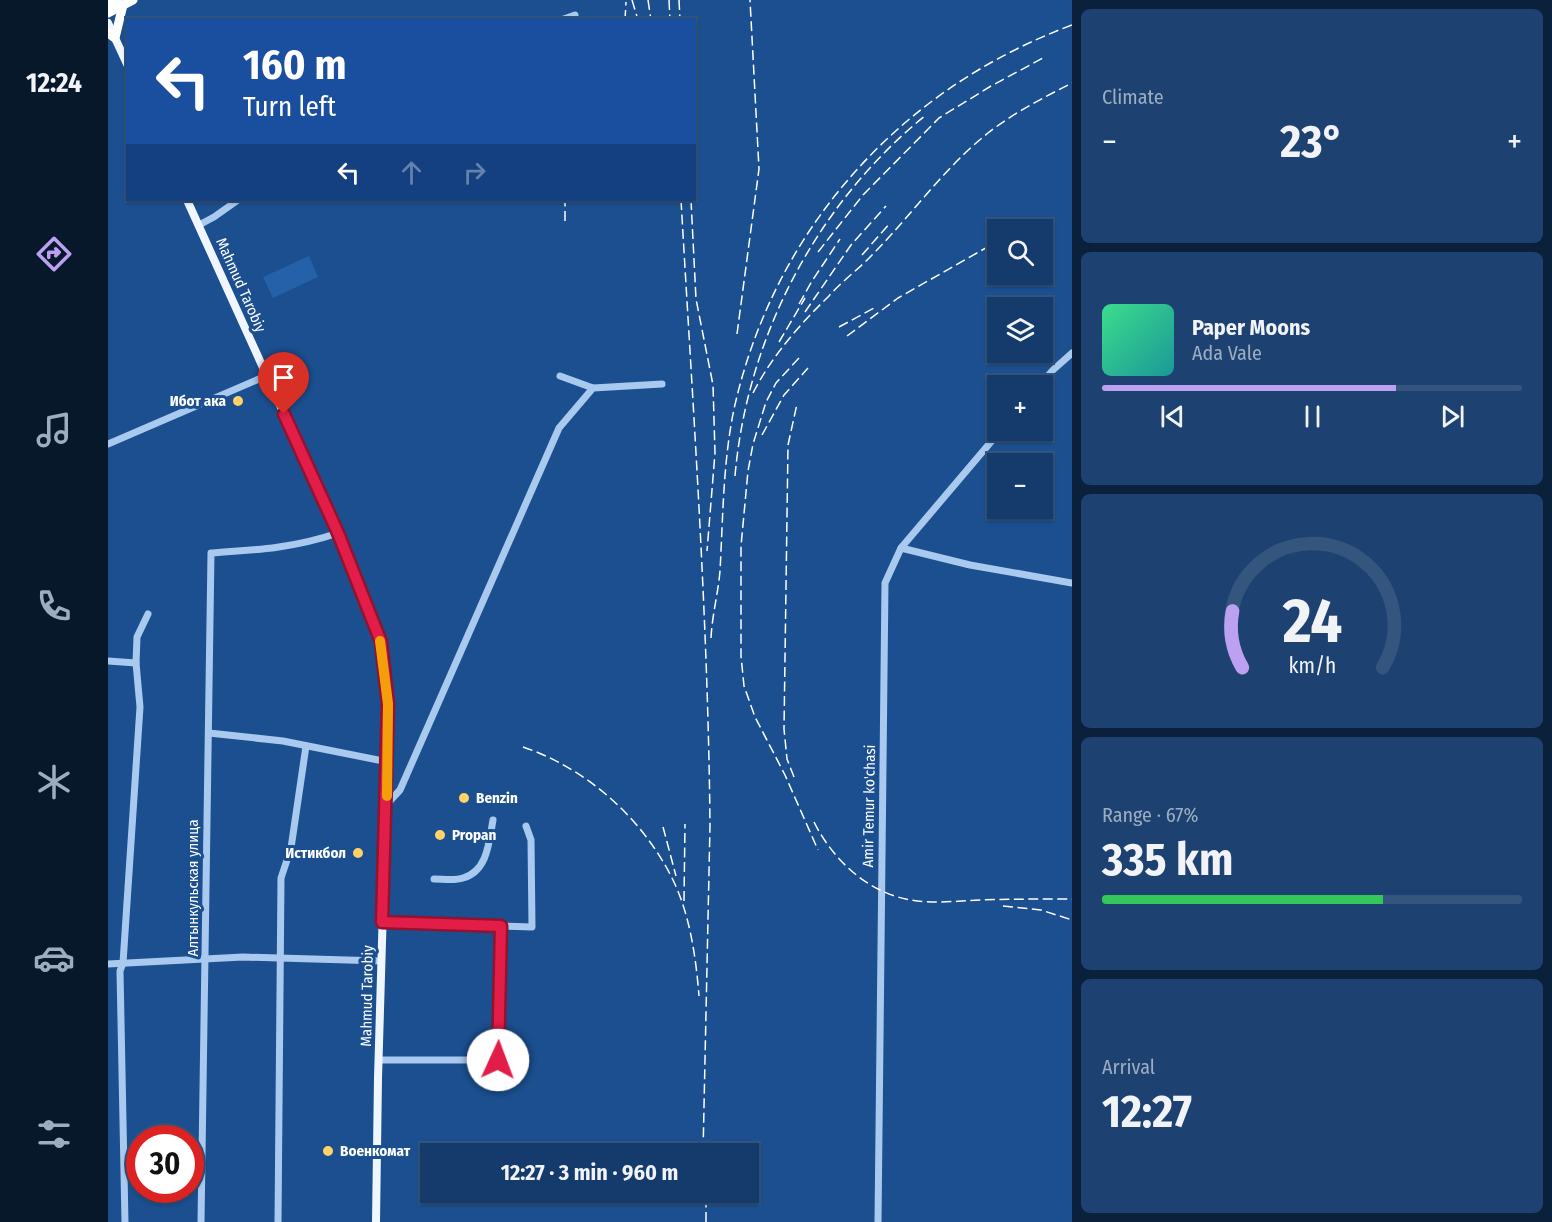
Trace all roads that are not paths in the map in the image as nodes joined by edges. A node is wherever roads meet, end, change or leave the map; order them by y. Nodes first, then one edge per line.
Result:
1 (133, 0) edge
2 (121, 3) edge
3 (108, 5) edge
4 (108, 13) edge
5 (575, 15) dead end
6 (567, 18) edge
7 (108, 23) edge
8 (111, 36) edge
9 (126, 62) edge
10 (187, 201) edge
11 (237, 201) edge
12 (199, 225) junction
13 (1072, 353) edge
14 (1049, 375) edge
15 (266, 376) junction
16 (560, 376) dead end
17 (662, 384) dead end
18 (593, 388) junction
19 (992, 441) edge
20 (108, 444) edge
21 (338, 533) junction
22 (901, 548) junction
23 (1072, 584) edge
24 (148, 614) dead end
25 (108, 661) edge
26 (136, 663) junction
27 (209, 733) junction
28 (306, 746) junction
29 (388, 762) junction
30 (387, 804) junction
31 (493, 820) dead end
32 (526, 826) dead end
33 (434, 879) dead end
34 (382, 922) junction
35 (501, 926) junction
36 (206, 958) junction
37 (282, 959) junction
38 (381, 961) junction
39 (123, 963) junction
40 (108, 964) edge
41 (379, 1060) junction
42 (125, 1222) edge
43 (201, 1222) edge
44 (278, 1222) edge
45 (376, 1222) edge
46 (878, 1222) edge

1 - 2 highway
2 - 3 highway
2 - 4 highway
2 - 8 highway
5 - 6 street
7 - 8 main road
8 - 9 main road
10 - 12 main road, Mahmud Tarobiy
11 - 12 street
12 - 15 main road, Mahmud Tarobiy
13 - 14 street
15 - 20 street
15 - 21 main road, Mahmud Tarobiy
16 - 18 street
17 - 18 street
18 - 30 street
19 - 22 street, Amir Temur ko'chasi
21 - 27 street, Алтынкульская улица
21 - 29 main road, Mahmud Tarobiy
22 - 23 street
22 - 46 street, Amir Temur ko'chasi
24 - 26 street
25 - 26 street
26 - 39 street
27 - 28 street
27 - 36 street, Алтынкульская улица
28 - 29 street
28 - 37 street
29 - 30 main road, Mahmud Tarobiy
30 - 34 main road, Mahmud Tarobiy
31 - 33 street
32 - 35 street
34 - 35 street
34 - 38 main road, Mahmud Tarobiy
35 - 41 street
36 - 37 street
36 - 39 street
36 - 43 street, Алтынкульская улица
37 - 38 street
37 - 44 street
38 - 41 main road, Mahmud Tarobiy
39 - 40 street
39 - 42 street
41 - 45 main road, Mahmud Tarobiy

